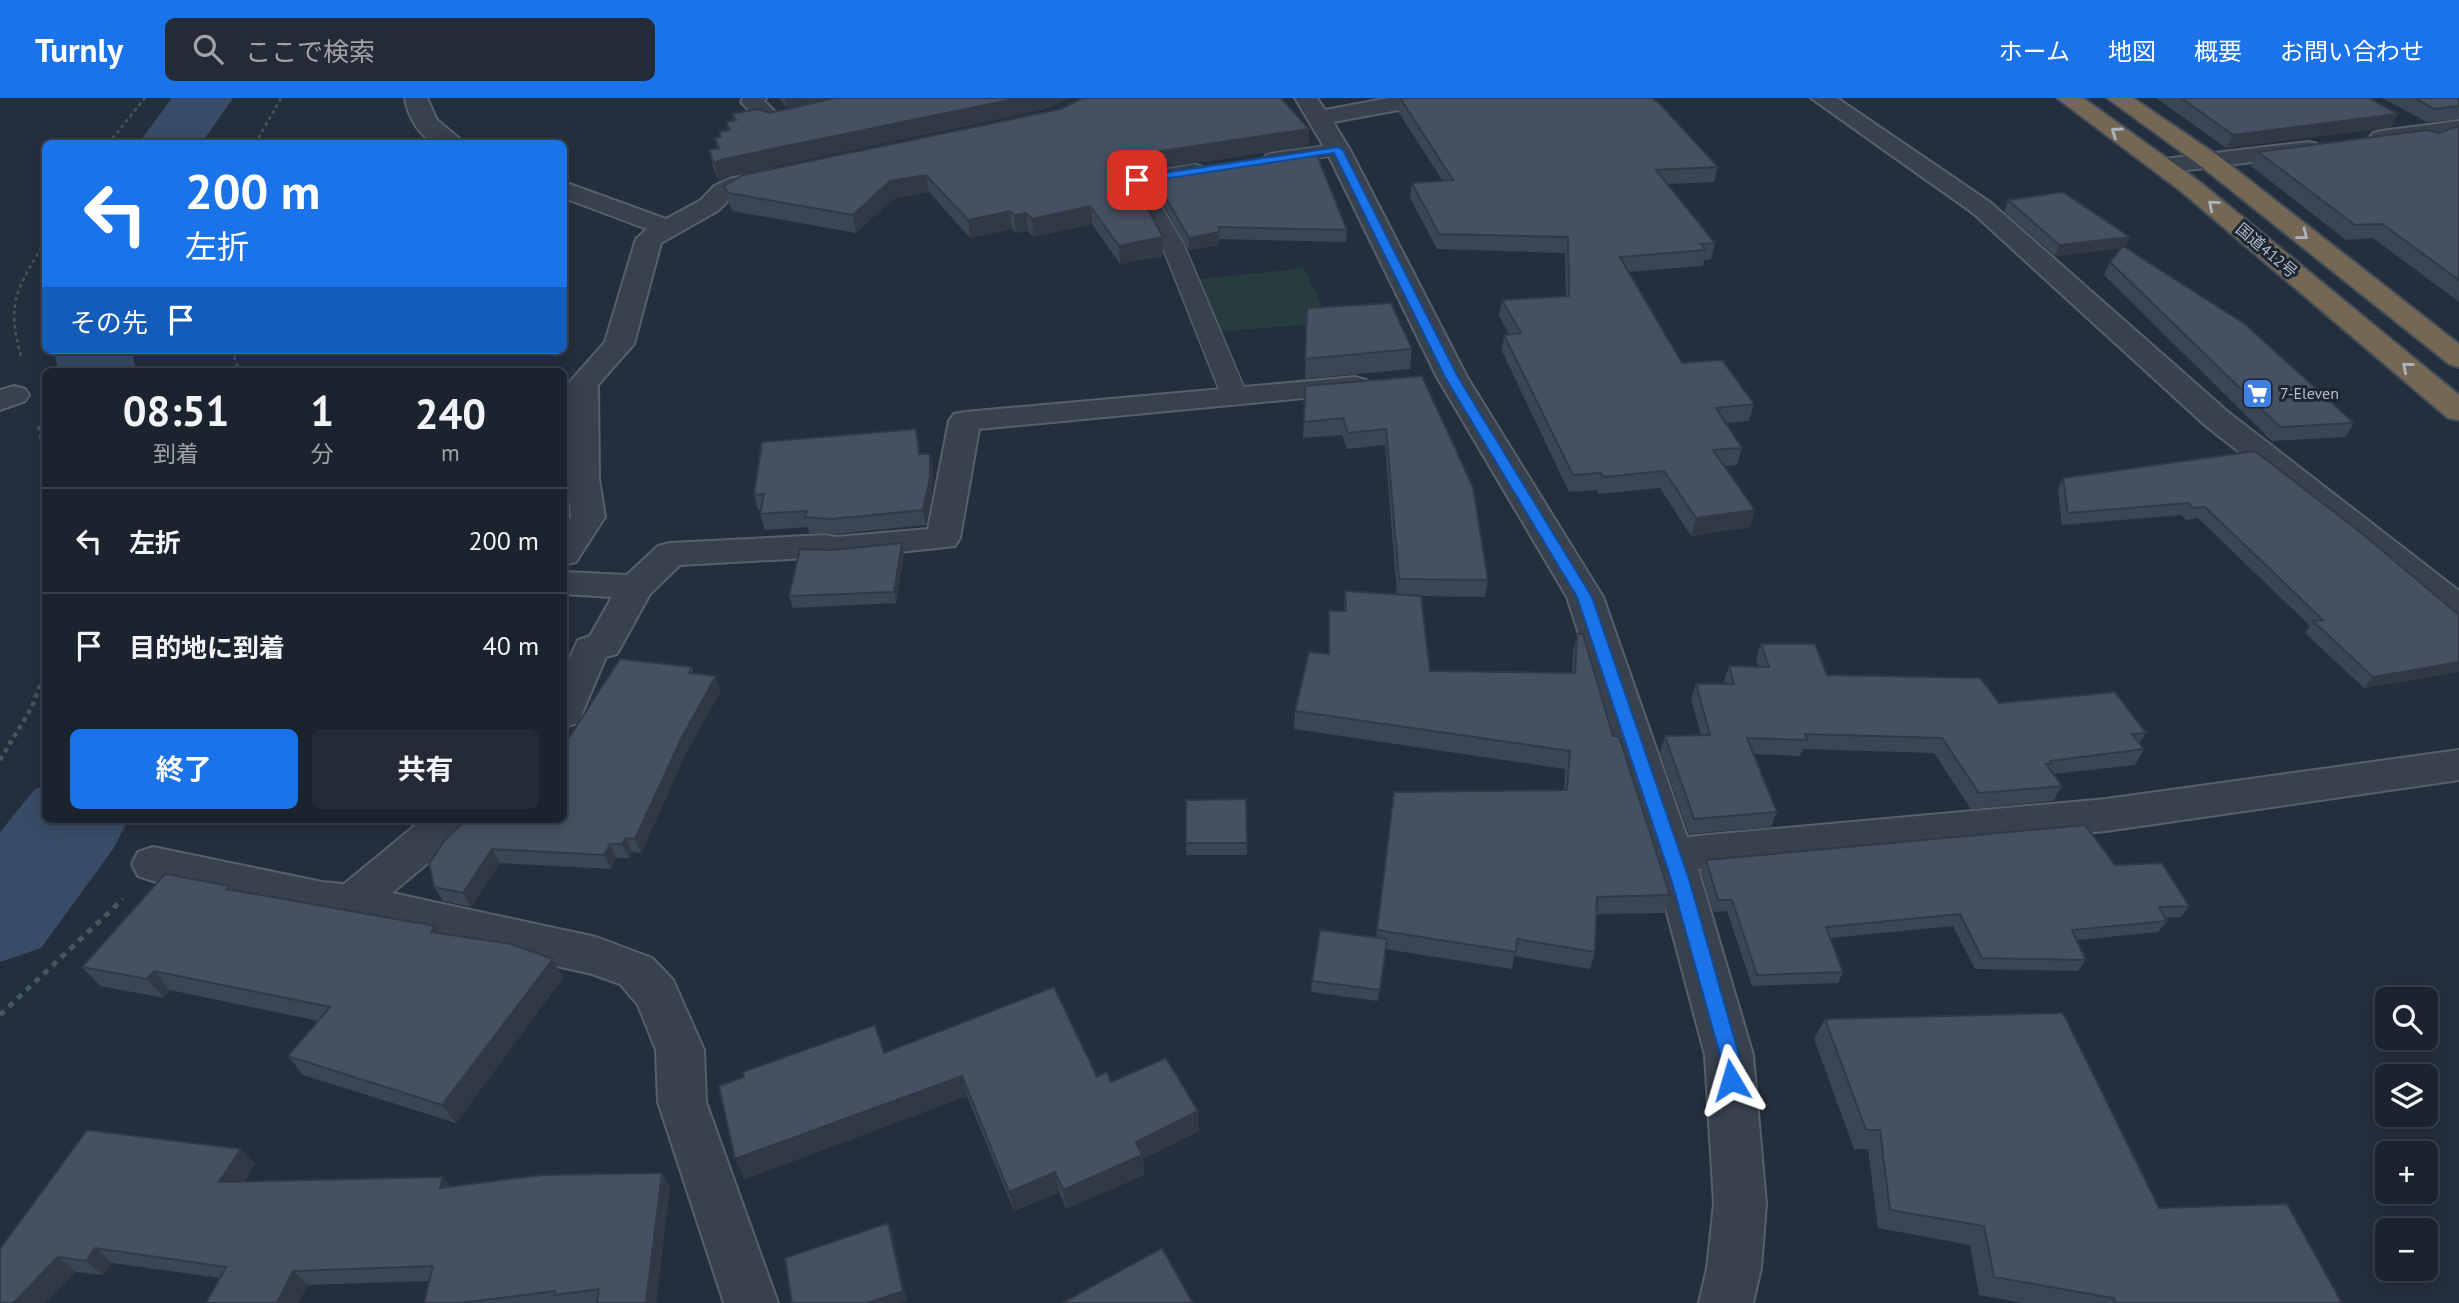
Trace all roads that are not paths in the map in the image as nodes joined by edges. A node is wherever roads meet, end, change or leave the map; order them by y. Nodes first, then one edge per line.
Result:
1 (415, 98) edge
2 (1426, 98) edge
3 (1822, 98) edge
4 (2068, 98) edge
5 (2118, 98) edge
6 (751, 99) edge
7 (1312, 108) edge
8 (798, 115) edge
9 (2392, 115) edge
10 (773, 121) junction
11 (2459, 128) edge
12 (2424, 132) junction
13 (448, 140) edge
14 (2356, 142) edge
15 (2328, 146) edge
16 (1338, 150) junction
17 (2459, 154) edge
18 (1255, 161) edge
19 (2211, 162) junction
20 (2164, 166) junction
21 (1214, 167) edge
22 (567, 190) edge
23 (667, 228) junction
24 (2459, 358) edge
25 (1384, 383) edge
26 (1235, 397) junction
27 (2459, 411) edge
28 (567, 549) edge
29 (567, 583) edge
30 (636, 587) junction
31 (2459, 610) edge
32 (567, 706) edge
33 (2459, 765) edge
34 (447, 823) edge
35 (1672, 855) junction
36 (153, 864) road end
37 (352, 902) junction
38 (751, 1303) edge
39 (1726, 1303) edge

1 - 13 street
2 - 7 street
3 - 31 street
20 -> 4 highway, 国道412号
5 - 19 highway, 国道412号
6 - 10 street
7 - 16 street
8 - 10 street
9 - 12 street
10 - 23 street
11 - 12 street
12 - 14 street
12 - 17 street
15 - 19 street
16 - 18 lane
16 - 35 street
19 - 20 street
19 -> 24 highway, 国道412号
27 -> 20 highway, 国道412号
21 - 26 lane
22 - 23 street
23 - 28 street
25 - 26 street
26 - 30 street
29 - 30 street
30 - 32 street
33 - 35 street
34 - 37 street
35 - 39 street
36 - 37 street
37 - 38 street

